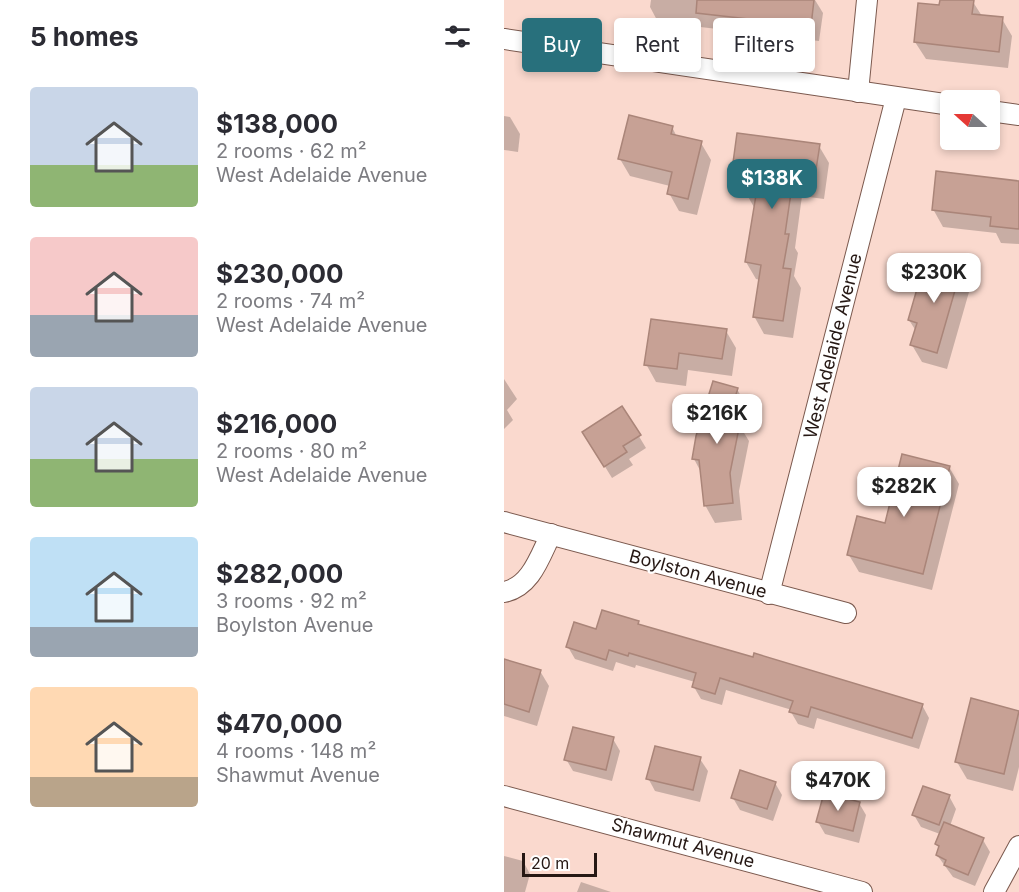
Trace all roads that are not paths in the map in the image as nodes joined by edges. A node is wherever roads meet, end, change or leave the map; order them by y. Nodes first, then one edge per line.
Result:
1 (867, 0) edge
2 (504, 39) edge
3 (858, 92) junction
4 (896, 98) junction
5 (940, 104) edge
6 (1000, 112) edge
7 (1019, 115) edge
8 (504, 522) edge
9 (550, 534) junction
10 (504, 592) edge
11 (770, 594) junction
12 (846, 614) dead end
13 (504, 796) edge
14 (1019, 846) edge
15 (862, 892) edge
16 (994, 892) edge

1 - 3 street
2 - 3 street
3 - 4 street
4 - 5 street
4 - 11 street, West Adelaide Avenue
6 - 7 street
8 - 9 street, Boylston Avenue
9 - 10 street
9 - 11 street, Boylston Avenue
11 - 12 street, Boylston Avenue
13 - 15 street, Shawmut Avenue
14 - 16 street

